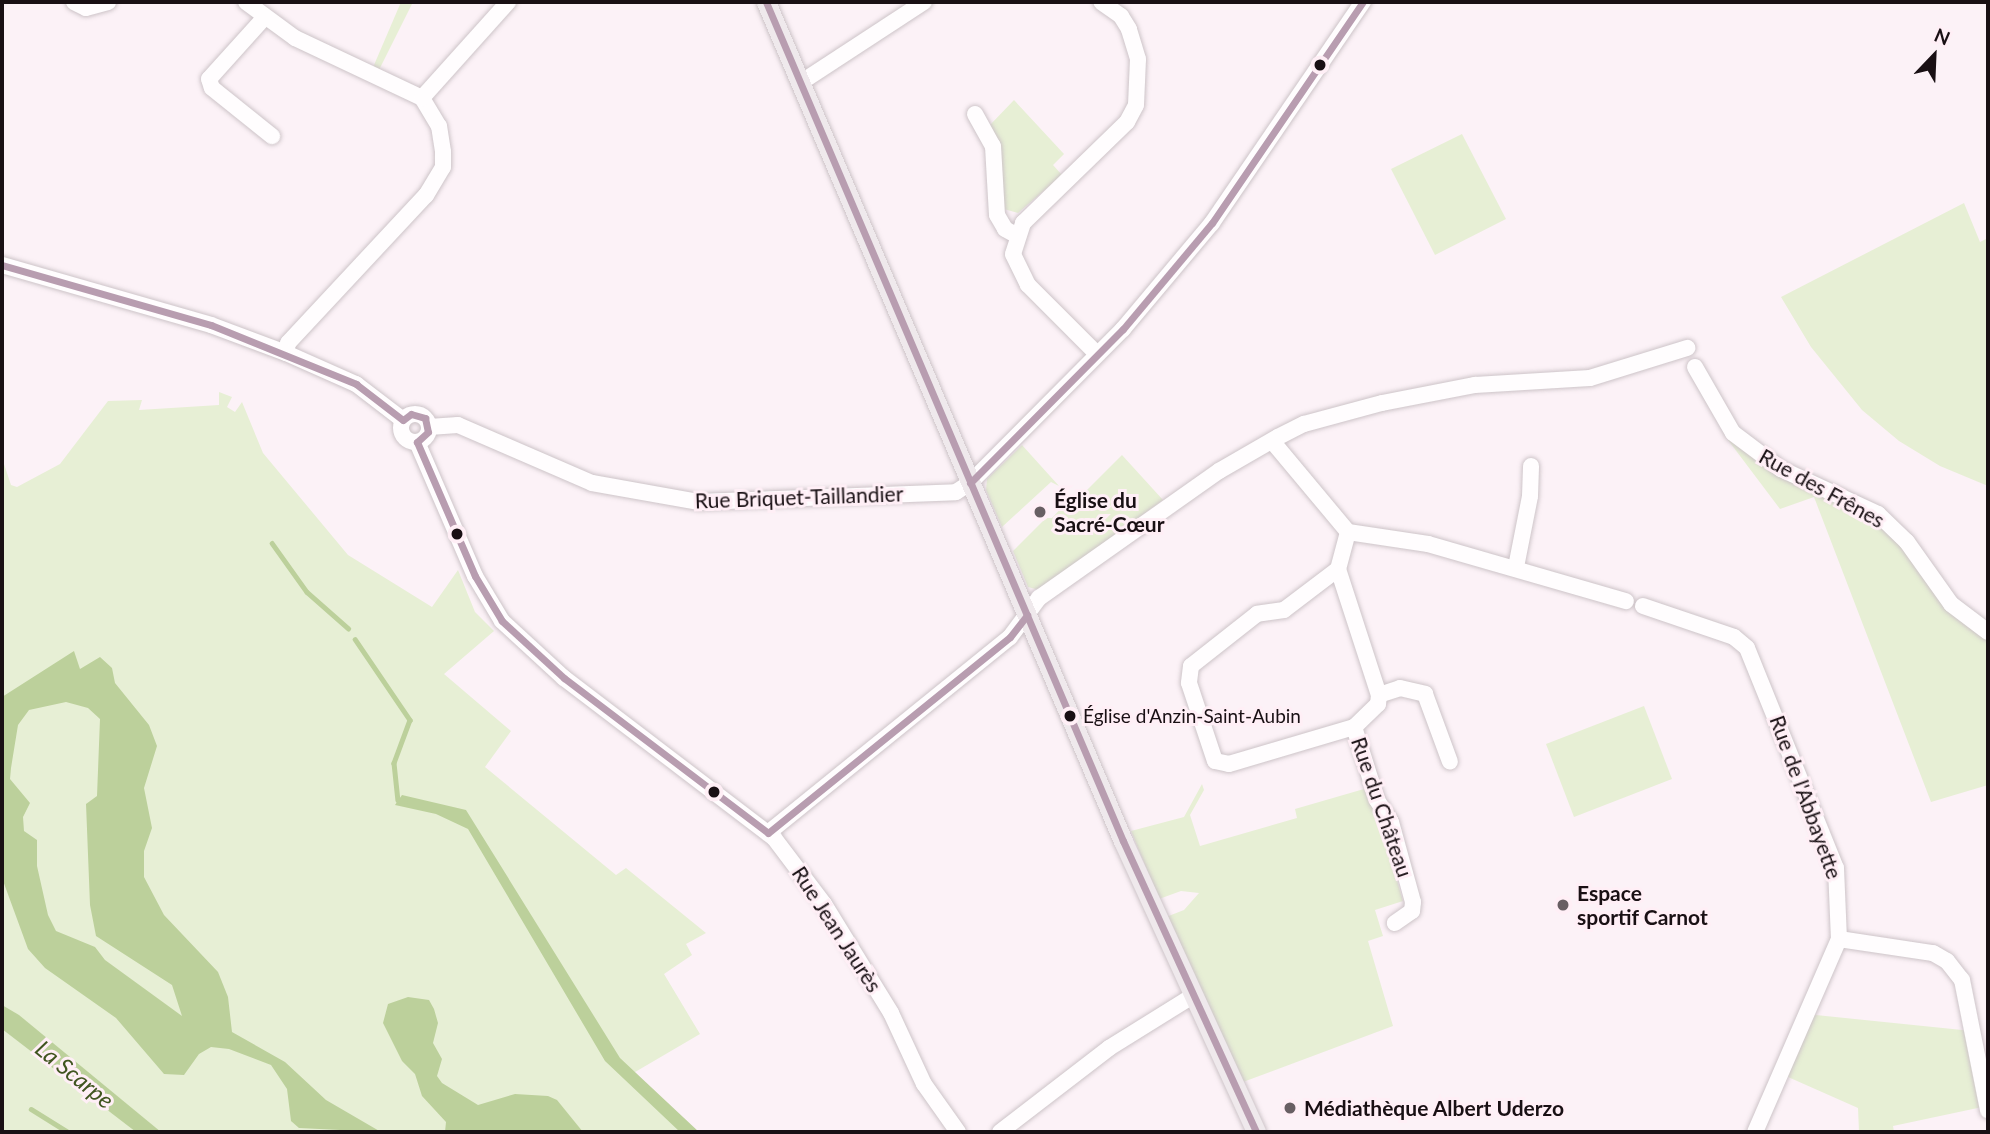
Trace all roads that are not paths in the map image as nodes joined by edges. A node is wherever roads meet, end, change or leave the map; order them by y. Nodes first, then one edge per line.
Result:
1 (74, 2) edge
2 (108, 2) edge
3 (246, 2) edge
4 (508, 2) edge
5 (766, 2) edge
6 (924, 2) edge
7 (1101, 2) edge
8 (1363, 2) edge
9 (264, 18) junction
10 (800, 83) junction
11 (422, 98) junction
12 (975, 114) dead end
13 (272, 136) dead end
14 (1016, 235) junction
15 (2, 265) edge
16 (1687, 348) dead end
17 (286, 353) junction
18 (1097, 354) junction
19 (1695, 367) dead end
20 (403, 420) junction
21 (429, 427) junction
22 (1272, 440) junction
23 (417, 442) junction
24 (1531, 466) dead end
25 (970, 483) junction
26 (1348, 532) junction
27 (1516, 567) junction
28 (1338, 569) junction
29 (1626, 601) dead end
30 (1643, 606) dead end
31 (1027, 615) junction
32 (1988, 632) edge
33 (1380, 695) junction
34 (1354, 727) junction
35 (1450, 762) dead end
36 (768, 832) junction
37 (1395, 923) dead end
38 (1839, 940) junction
39 (1191, 997) junction
40 (1988, 1110) edge
41 (958, 1132) edge
42 (1000, 1132) edge
43 (1256, 1132) edge
44 (1755, 1132) edge

1 - 2 street
3 - 9 street
4 - 11 street
5 - 10 main road
6 - 10 street
7 - 14 street
8 - 18 street
9 - 11 street
9 - 13 street
10 - 25 main road
11 - 17 street
12 - 14 street
14 - 18 street
15 - 17 street
16 - 22 street
17 - 20 street
18 - 25 street
19 - 32 street, Rue des Frênes
20 - 21 street, Rue Briquet-Taillandier
20 - 23 street, Rue Jean Jaurès
21 - 23 street
21 - 25 street, Rue Briquet-Taillandier
22 - 26 street
22 - 31 street
23 - 36 street, Rue Jean Jaurès
24 - 27 street
25 - 31 main road
26 - 27 street
26 - 28 street
27 - 29 street
28 - 33 street
28 - 34 street
30 - 38 street, Rue de l'Abbayette
31 - 36 street
31 - 39 main road
33 - 34 street, Rue du Château
33 - 35 street
34 - 37 street, Rue du Château
36 - 41 street, Rue Jean Jaurès
38 - 40 street
38 - 44 street, Rue de l'Abbayette
39 - 42 street
39 - 43 main road

